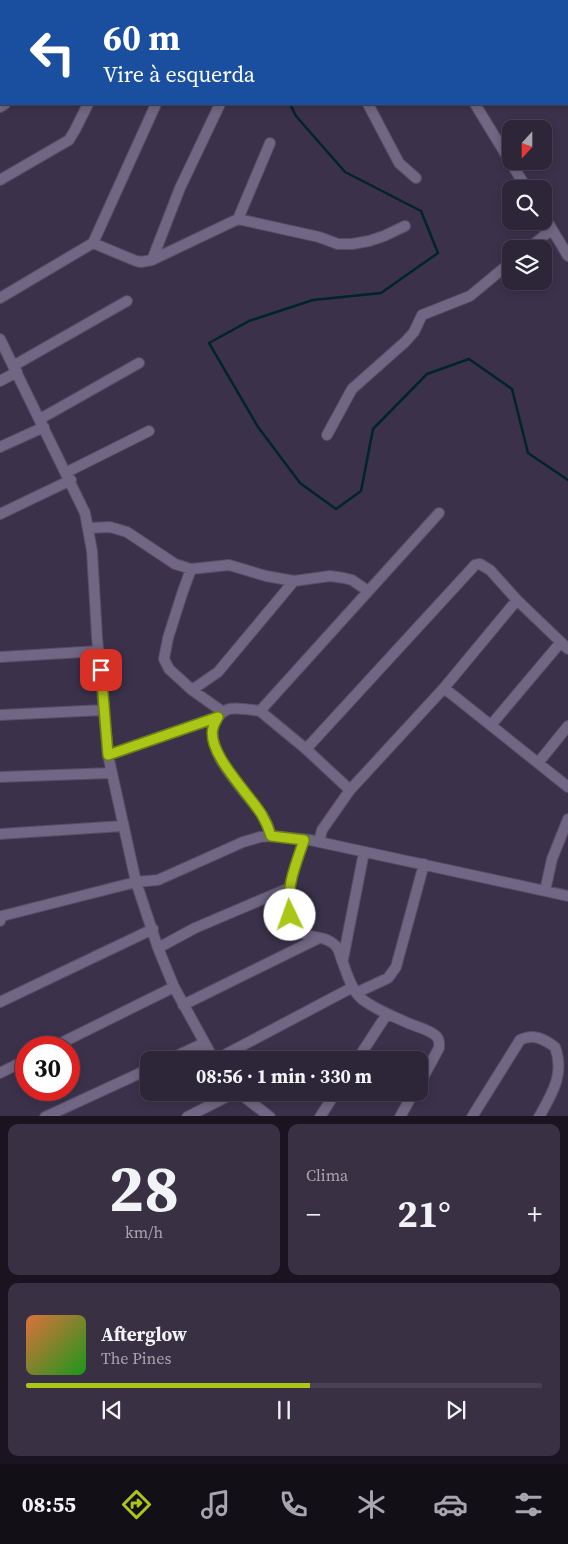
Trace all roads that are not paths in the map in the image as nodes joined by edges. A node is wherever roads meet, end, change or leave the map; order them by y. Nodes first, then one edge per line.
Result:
1 (88, 105) edge
2 (156, 105) edge
3 (220, 105) edge
4 (369, 105) edge
5 (476, 105) edge
6 (270, 143) dead end
7 (416, 178) dead end
8 (0, 180) edge
9 (521, 180) edge
10 (238, 219) junction
11 (405, 226) dead end
12 (552, 229) edge
13 (551, 230) edge
14 (539, 240) edge
15 (92, 243) junction
16 (568, 256) edge
17 (152, 260) junction
18 (502, 269) edge
19 (0, 298) edge
20 (127, 301) dead end
21 (0, 339) edge
22 (139, 363) dead end
23 (15, 369) junction
24 (0, 381) edge
25 (42, 423) junction
26 (149, 430) dead end
27 (327, 435) dead end
28 (0, 447) edge
29 (69, 476) junction
30 (439, 513) dead end
31 (0, 514) edge
32 (89, 528) junction
33 (191, 569) junction
34 (294, 581) junction
35 (368, 591) junction
36 (518, 600) junction
37 (565, 646) edge
38 (99, 651) junction
39 (0, 657) edge
40 (444, 688) junction
41 (192, 690) junction
42 (104, 710) junction
43 (260, 711) junction
44 (0, 715) edge
45 (220, 715) junction
46 (491, 725) junction
47 (568, 726) edge
48 (306, 749) junction
49 (108, 755) junction
50 (538, 763) junction
51 (112, 773) junction
52 (0, 777) edge
53 (568, 787) edge
54 (350, 790) junction
55 (568, 818) edge
56 (123, 826) junction
57 (0, 834) edge
58 (271, 836) junction
59 (304, 840) junction
60 (319, 842) junction
61 (364, 852) junction
62 (424, 864) junction
63 (136, 882) junction
64 (289, 888) junction
65 (545, 891) junction
66 (568, 896) edge
67 (1, 917) edge
68 (153, 928) junction
69 (319, 938) junction
70 (158, 948) junction
71 (342, 962) junction
72 (174, 986) junction
73 (355, 990) junction
74 (0, 1002) edge
75 (183, 1005) junction
76 (387, 1014) junction
77 (75, 1036) edge
78 (204, 1044) junction
79 (188, 1051) edge
80 (208, 1051) edge
81 (232, 1051) edge
82 (363, 1051) edge
83 (15, 1066) edge
84 (428, 1069) edge
85 (0, 1073) edge
86 (140, 1073) edge
87 (218, 1101) edge
88 (249, 1101) edge
89 (330, 1101) edge
90 (409, 1101) edge
91 (46, 1116) edge
92 (187, 1116) edge
93 (270, 1116) edge
94 (320, 1116) edge
95 (400, 1116) edge
96 (472, 1116) edge
97 (539, 1116) edge

1 - 8 street
2 - 15 street
3 - 17 street
4 - 7 street
5 - 9 street
6 - 10 street
10 - 11 street
10 - 17 street
12 - 16 street
13 - 14 street
15 - 17 street
15 - 19 street
18 - 27 street
20 - 23 street
21 - 23 street
22 - 25 street
23 - 24 street
23 - 25 street
25 - 28 street
25 - 29 street
26 - 29 street
29 - 31 street
29 - 32 street
30 - 35 street
32 - 33 street
32 - 38 street
33 - 34 street
33 - 41 street
34 - 35 street
34 - 41 street
35 - 43 street
36 - 37 street
36 - 40 street
36 - 48 street
37 - 46 street
38 - 39 street
38 - 42 street
40 - 46 street
40 - 54 street
41 - 45 street
42 - 44 street
42 - 49 street
43 - 45 street
43 - 48 street
45 - 49 street
45 - 58 street
46 - 50 street
47 - 50 street
48 - 54 street
49 - 51 street
50 - 53 street
51 - 52 street
51 - 56 street
54 - 60 street
55 - 65 street
56 - 57 street
56 - 63 street
58 - 59 street
58 - 63 street
59 - 60 street
59 - 64 street
60 - 61 street
61 - 62 street
61 - 71 street
62 - 65 street
62 - 73 street
63 - 67 street
63 - 68 street
64 - 69 street
64 - 70 street
65 - 66 street
68 - 70 street
68 - 74 street
69 - 71 street
69 - 75 street
70 - 72 street
71 - 73 street
72 - 75 street
72 - 77 street
73 - 76 street
73 - 81 street
75 - 78 street
76 - 82 street
76 - 84 street
78 - 79 street
78 - 80 street
83 - 85 street
86 - 91 street
87 - 92 street
88 - 93 street
89 - 94 street
90 - 95 street
96 - 97 street

